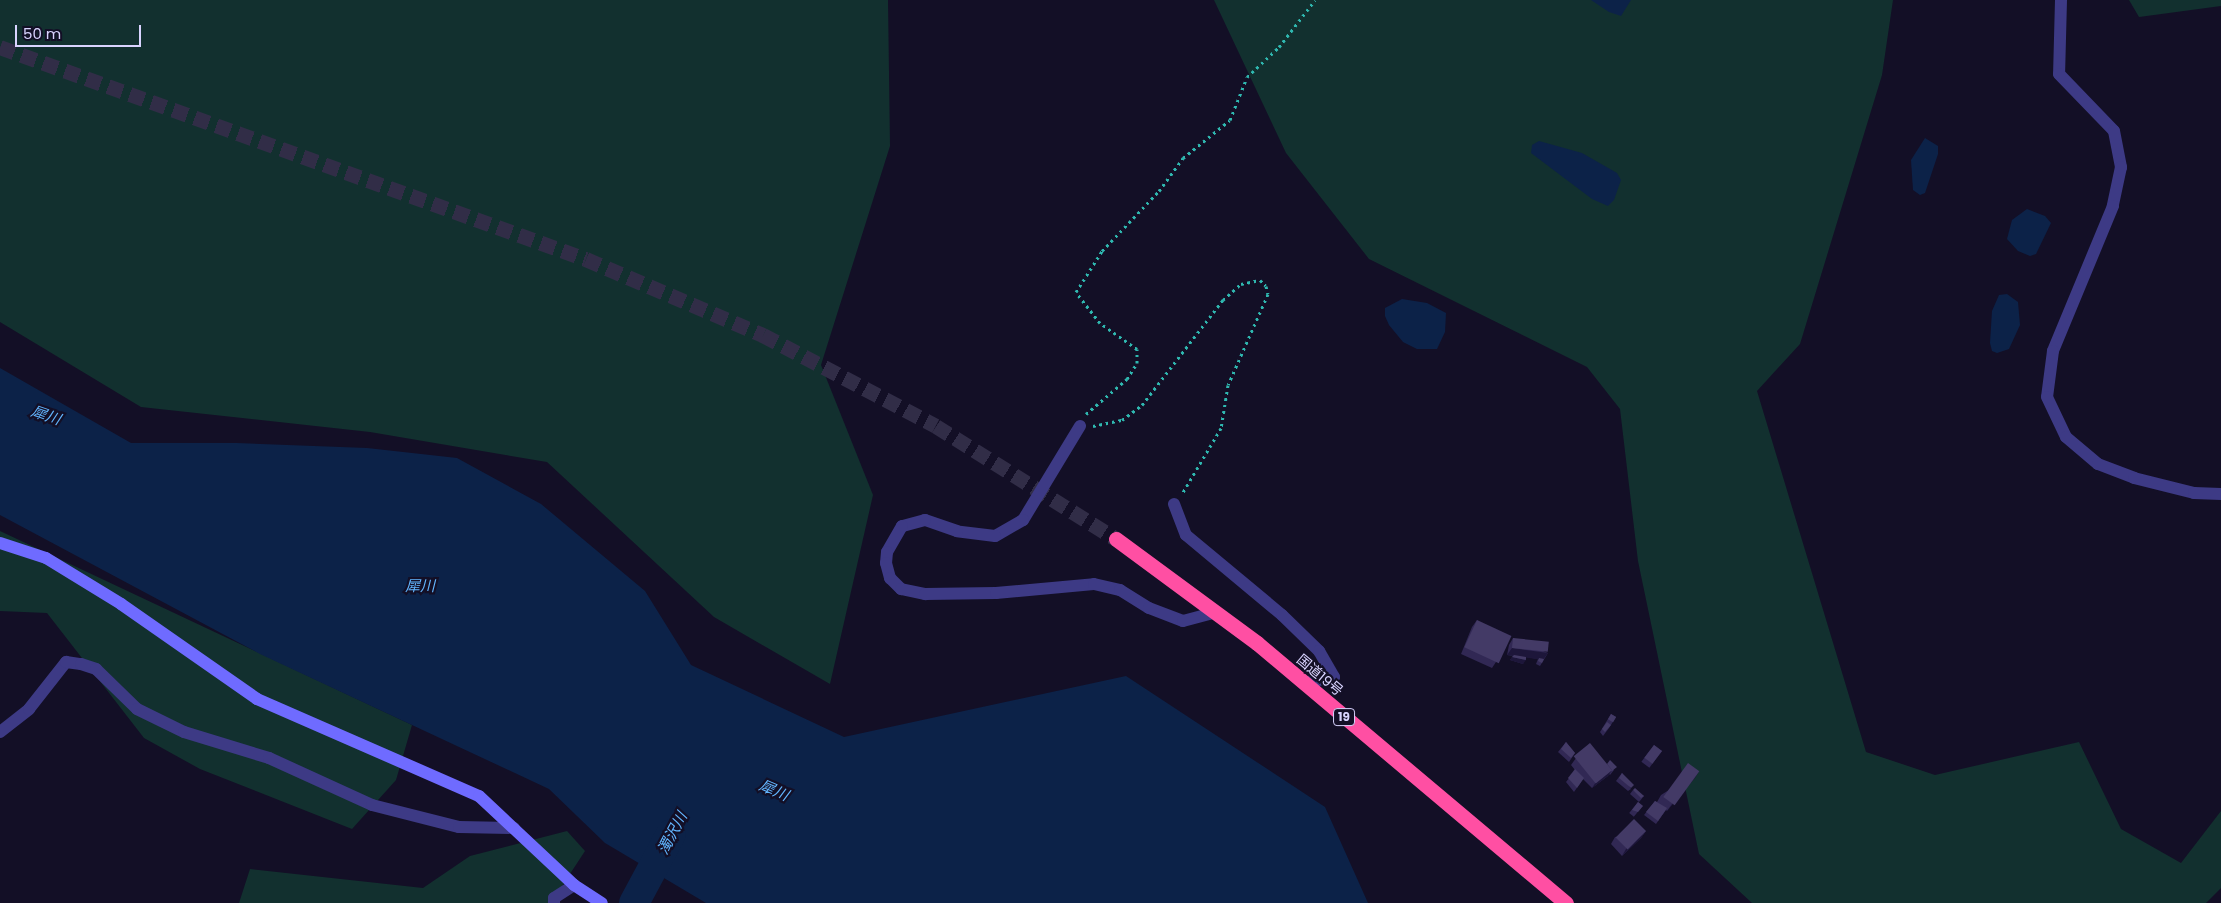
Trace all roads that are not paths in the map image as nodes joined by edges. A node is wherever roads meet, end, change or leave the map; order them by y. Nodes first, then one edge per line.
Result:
1 (2061, 0) edge
2 (1080, 426) road end
3 (2221, 494) edge
4 (1174, 504) road end
5 (1116, 539) tunnel mouth
6 (0, 543) edge
7 (1216, 612) junction
8 (1304, 683) junction
9 (0, 732) edge
10 (514, 828) junction
11 (574, 885) junction
12 (554, 903) edge
13 (602, 903) edge
14 (1566, 903) edge

1 - 3 street
2 - 7 street
4 - 8 street
5 - 7 highway, 国道19号 / 19
6 - 10 street
7 - 8 highway, 国道19号 / 19
8 - 14 highway, 国道19号 / 19
9 - 10 street
10 - 11 street
11 - 12 street
11 - 13 street

